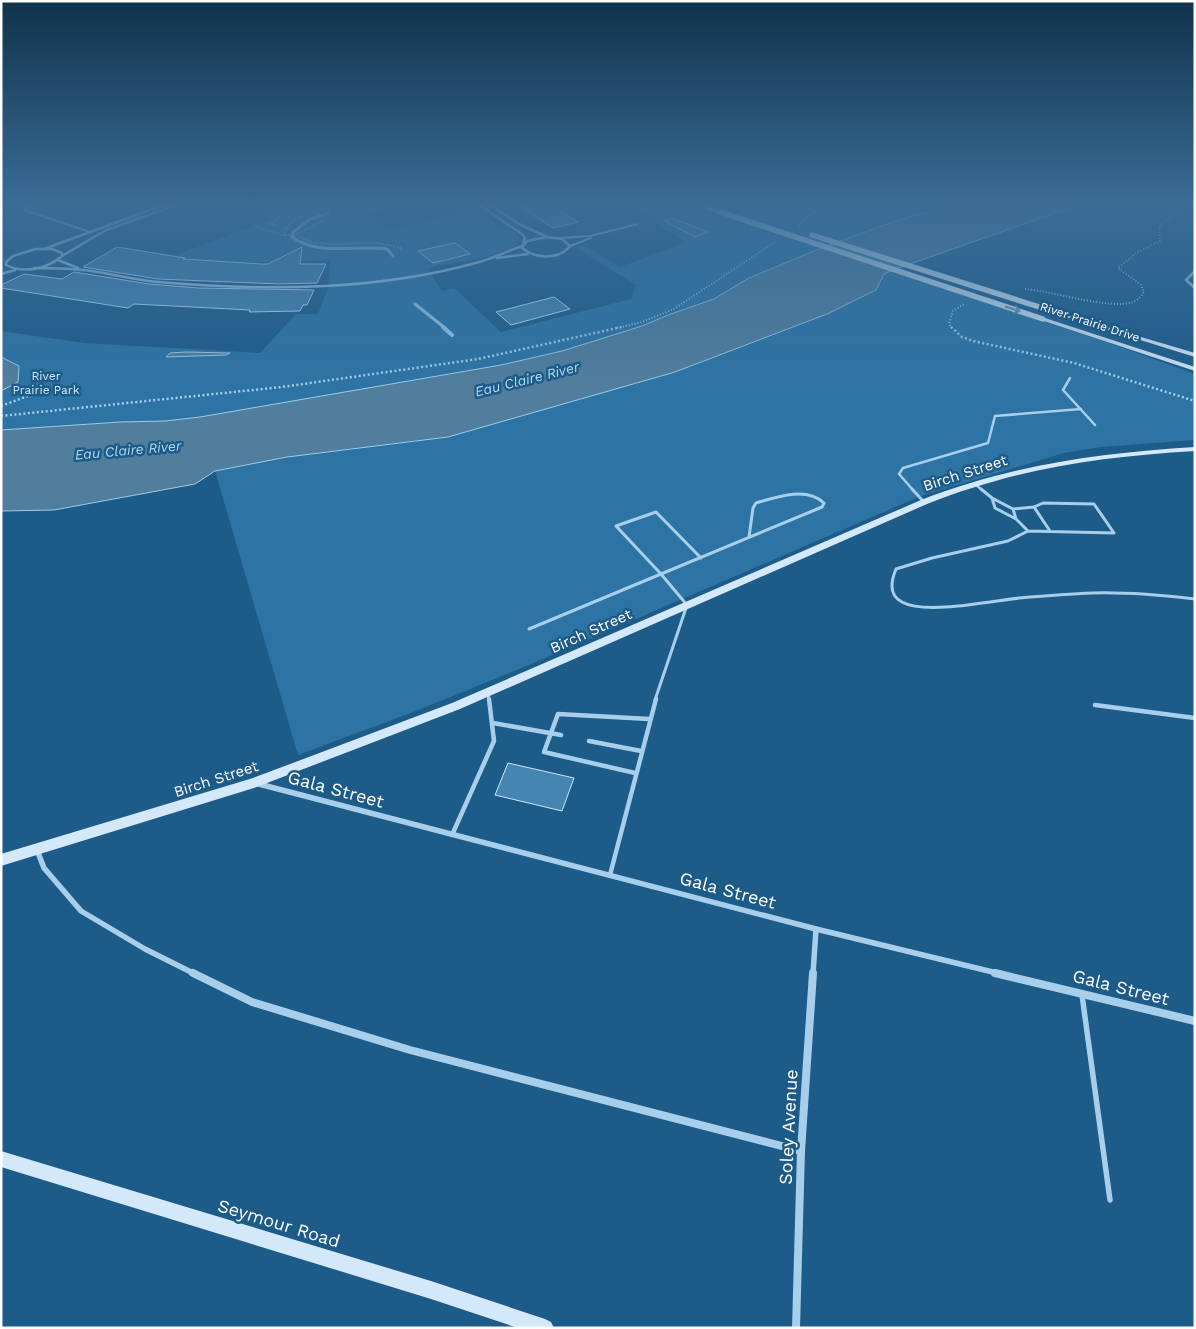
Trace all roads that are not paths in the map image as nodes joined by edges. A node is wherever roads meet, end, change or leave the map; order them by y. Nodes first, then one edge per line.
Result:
1 (6, 265) joint
2 (43, 265) edge
3 (71, 265) edge
4 (463, 265) edge
5 (880, 265) edge
6 (906, 265) edge
7 (1, 267) edge
8 (34, 268) junction
9 (21, 269) junction
10 (84, 270) junction
11 (1195, 271) edge
12 (1, 274) edge
13 (1195, 288) edge
14 (1195, 355) edge
15 (1195, 367) edge
16 (1070, 378) dead end
17 (1080, 410) junction
18 (1095, 425) dead end
19 (1195, 450) edge
20 (975, 484) junction
21 (992, 498) junction
22 (924, 502) junction
23 (1034, 506) junction
24 (1014, 509) junction
25 (1016, 519) junction
26 (1028, 531) junction
27 (1050, 531) junction
28 (749, 538) junction
29 (701, 558) junction
30 (661, 574) junction
31 (1195, 599) edge
32 (687, 604) junction
33 (529, 629) dead end
34 (488, 692) junction
35 (1095, 706) dead end
36 (649, 718) junction
37 (1195, 718) edge
38 (493, 723) junction
39 (551, 734) junction
40 (561, 735) dead end
41 (589, 741) dead end
42 (640, 751) junction
43 (635, 773) junction
44 (254, 783) junction
45 (452, 834) junction
46 (37, 850) junction
47 (1, 860) edge
48 (610, 875) junction
49 (816, 929) junction
50 (1082, 993) junction
51 (1195, 1021) edge
52 (801, 1151) junction
53 (1, 1159) edge
54 (1110, 1200) dead end
55 (545, 1328) edge
56 (796, 1328) edge

1 - 7 street
1 - 9 street
2 - 8 street
3 - 10 street
4 - 10 street
5 -> 15 main road, River Prairie Drive, bridge
6 - 14 main road, River Prairie Drive, bridge
8 - 9 street
8 - 10 street
9 - 12 street
11 - 13 street
16 - 17 lane
17 - 18 lane
17 - 22 lane
19 - 20 main road, Birch Street
20 - 21 lane
20 - 22 main road, Birch Street
21 - 24 lane
21 - 25 lane
22 - 32 main road, Birch Street
23 - 24 lane
23 - 27 lane
23 - 27 lane
24 - 25 lane
25 - 26 lane
26 - 27 lane
26 - 31 lane
28 - 28 lane
28 - 29 lane
29 - 30 lane
29 - 30 lane
30 - 32 lane
30 - 33 lane
32 - 34 main road, Birch Street
32 - 36 lane
34 - 38 lane
34 - 44 main road, Birch Street
35 - 37 lane
36 - 39 lane
36 - 42 lane
38 - 39 lane
38 - 45 lane
39 - 40 lane
39 - 43 lane
41 - 42 lane
42 - 43 lane
43 - 48 lane
44 - 45 street, Gala Street
44 - 46 main road, Birch Street
45 - 48 street, Gala Street
46 - 47 main road, Birch Street
46 - 52 street
48 - 49 street, Gala Street
49 - 50 street, Gala Street
49 - 52 street, Soley Avenue
50 - 51 street, Gala Street
50 - 54 lane
52 - 56 street, Soley Avenue
53 - 55 main road, Seymour Road

